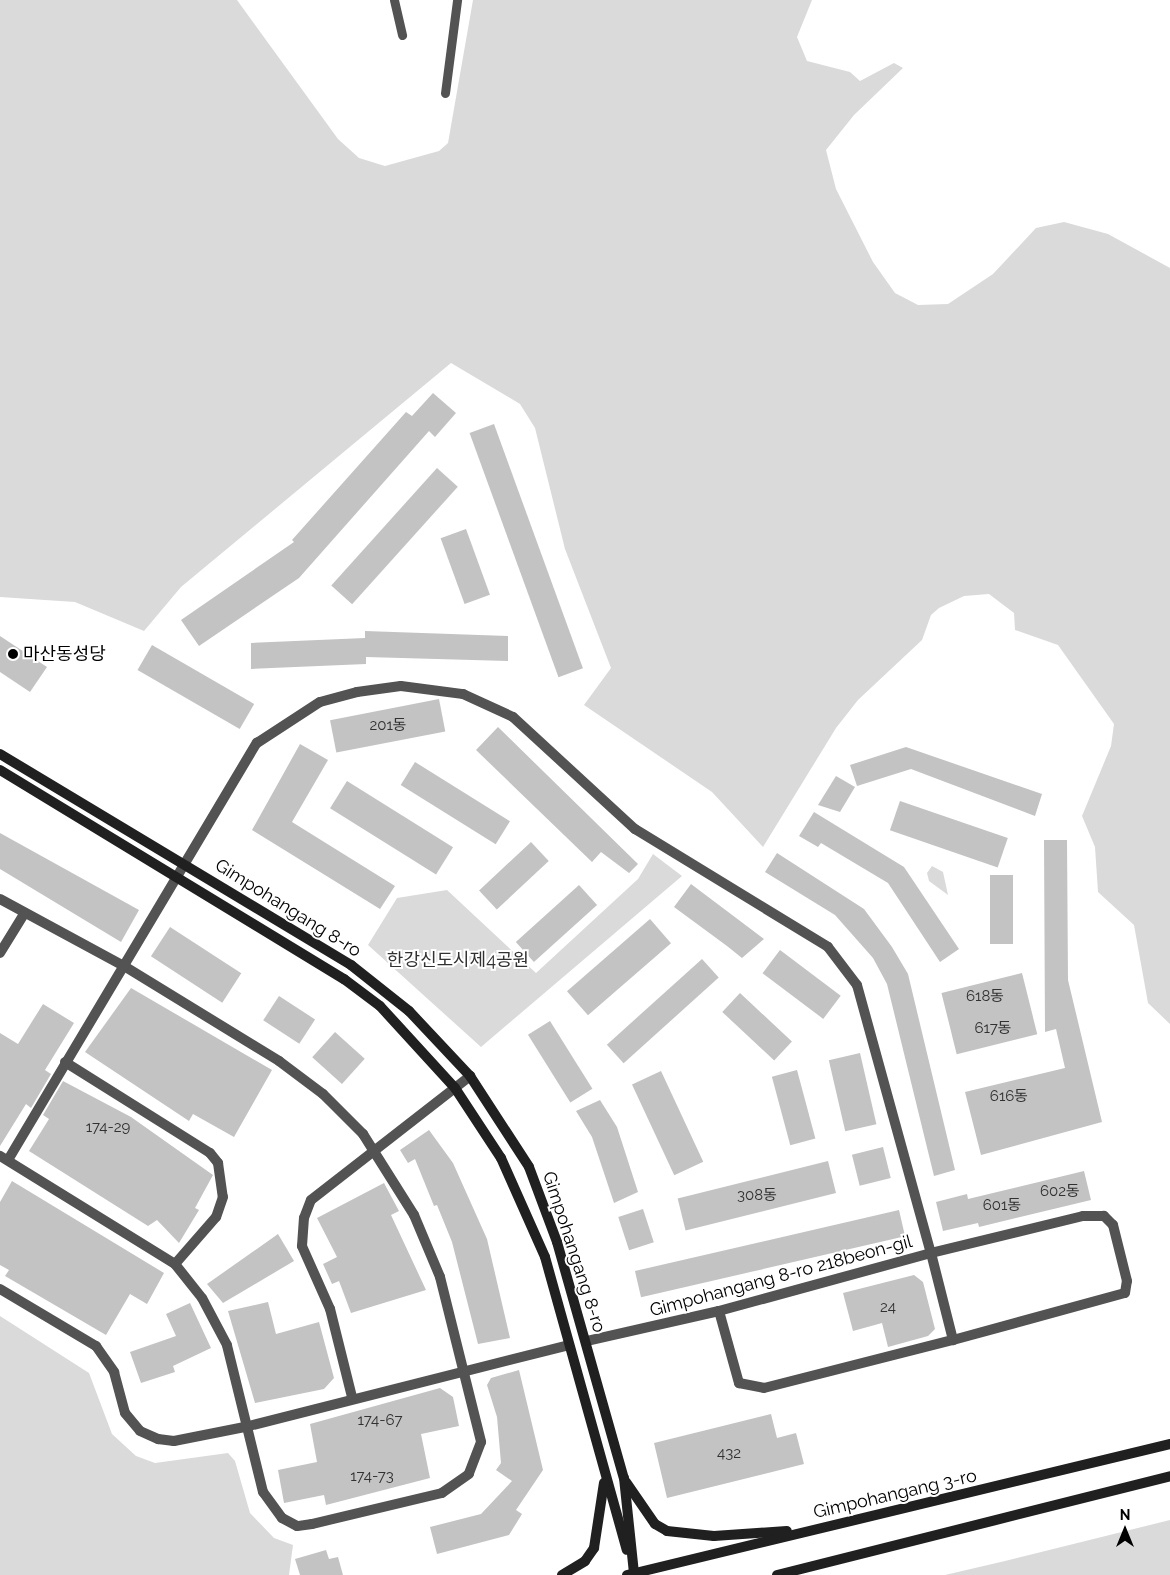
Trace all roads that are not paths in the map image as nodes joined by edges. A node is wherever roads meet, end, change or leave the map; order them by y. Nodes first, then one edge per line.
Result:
1 (394, 0) edge
2 (457, 0) edge
3 (402, 35) dead end
4 (446, 93) dead end
5 (0, 754) edge
6 (0, 770) edge
7 (183, 863) junction
8 (176, 877) junction
9 (0, 899) edge
10 (24, 914) junction
11 (0, 954) edge
12 (124, 966) junction
13 (65, 1062) junction
14 (470, 1076) junction
15 (455, 1088) junction
16 (376, 1153) junction
17 (4, 1158) edge
18 (930, 1253) junction
19 (175, 1264) junction
20 (0, 1288) edge
21 (719, 1312) junction
22 (953, 1340) junction
23 (586, 1341) junction
24 (569, 1346) junction
25 (463, 1371) junction
26 (352, 1397) junction
27 (245, 1427) junction
28 (1170, 1444) edge
29 (1170, 1476) edge
30 (605, 1477) junction
31 (624, 1478) junction
32 (815, 1529) junction
33 (632, 1574) edge
34 (562, 1575) edge
35 (777, 1575) edge

1 - 3 lane
2 - 4 lane
5 - 7 street, Gimpohangang 8-ro
6 - 8 street, Gimpohangang 8-ro
7 - 8 street, Gimpohangang 8-ro 218beon-gil
7 - 14 street, Gimpohangang 8-ro
7 - 18 street, Gimpohangang 8-ro 218beon-gil
8 - 12 street, Gimpohangang 8-ro 218beon-gil
8 - 15 street, Gimpohangang 8-ro
9 - 10 street
10 - 11 street
10 - 12 street
12 - 13 street, Gimpohangang 8-ro 218beon-gil
12 - 16 street
13 - 17 street, Gimpohangang 8-ro 218beon-gil
13 - 19 street
14 - 15 street
14 - 23 street, Gimpohangang 8-ro
15 - 16 street
15 - 24 street, Gimpohangang 8-ro
16 - 25 street
16 - 26 street
17 - 19 street
18 - 21 street, Gimpohangang 8-ro 218beon-gil
18 - 22 street
18 - 22 street
19 - 27 street
20 - 27 street
21 - 22 street
21 - 23 street, Gimpohangang 8-ro 218beon-gil
23 - 31 street, Gimpohangang 8-ro
24 - 25 street
24 - 30 street, Gimpohangang 8-ro
25 - 26 street
25 - 27 street
26 - 27 street
28 - 32 street, Gimpohangang 3-ro
29 - 35 street
30 - 33 street, Gimpohangang 8-ro
30 - 34 street
31 - 32 street
31 - 33 street, Gimpohangang 8-ro
32 - 33 street, Gimpohangang 3-ro

